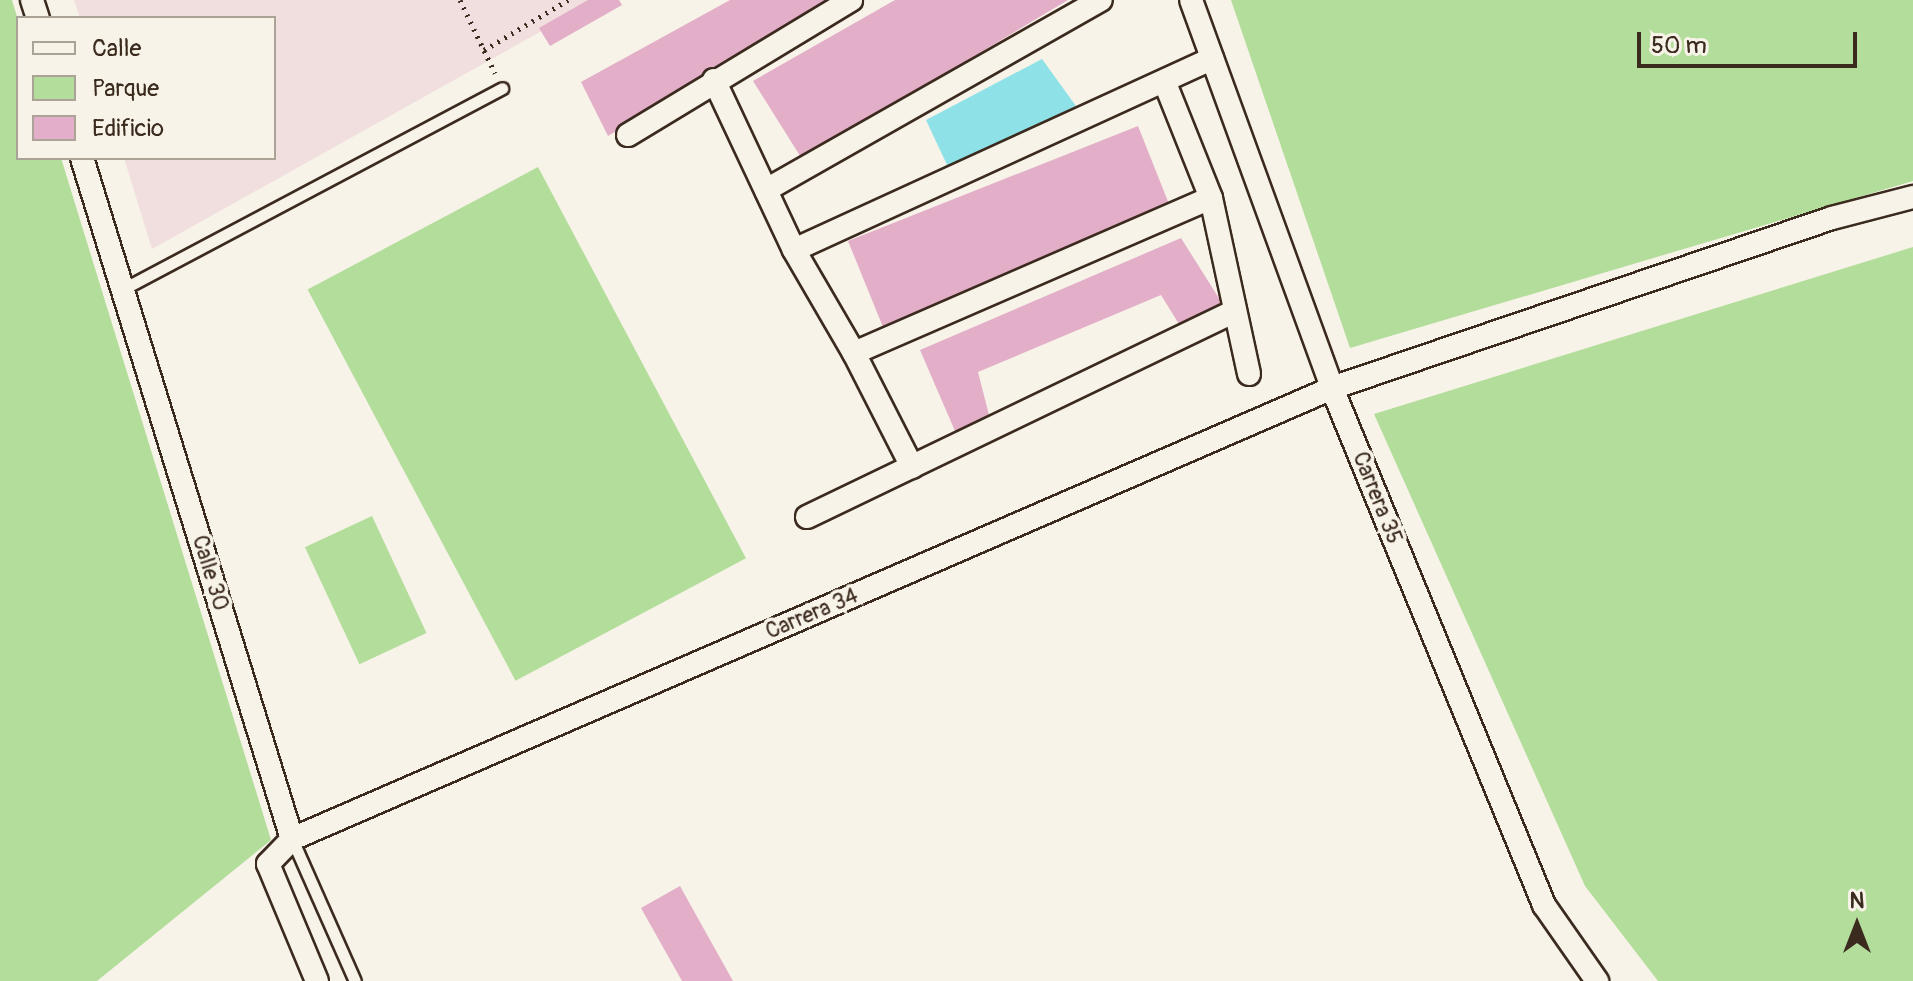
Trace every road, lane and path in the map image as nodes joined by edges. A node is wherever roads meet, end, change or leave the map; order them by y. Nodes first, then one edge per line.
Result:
1 (460, 0) edge
2 (568, 0) edge
3 (851, 0) edge
4 (1101, 0) edge
5 (1191, 0) edge
6 (484, 50) junction
7 (1212, 59) junction
8 (714, 80) junction
9 (1165, 83) junction
10 (502, 88) joint
11 (628, 135) dead end
12 (83, 160) edge
13 (766, 190) junction
14 (1913, 197) edge
15 (1211, 198) junction
16 (794, 250) junction
17 (123, 289) junction
18 (1235, 311) junction
19 (854, 353) junction
20 (1249, 374) dead end
21 (1332, 388) junction
22 (912, 467) junction
23 (807, 517) dead end
24 (292, 839) junction
25 (317, 981) edge
26 (355, 981) edge
27 (1597, 981) edge

1 - 6 path
2 - 6 path
3 - 8 street
4 - 13 street
5 - 7 street, Carrera 35
6 - 10 path
7 - 9 street
7 - 21 street, Carrera 35
8 - 11 street
8 - 13 street
9 - 15 street
9 - 16 street
10 - 17 lane
12 - 17 street, Calle 30
13 - 16 street
14 - 21 street, Carrera 34
15 - 18 street
15 - 19 street
16 - 19 street
17 - 24 street, Calle 30
18 - 20 street
18 - 22 street
19 - 22 street
21 - 24 street, Carrera 34
21 - 27 street, Carrera 35
22 - 23 street
24 - 25 street
24 - 26 lane, Calle 30

